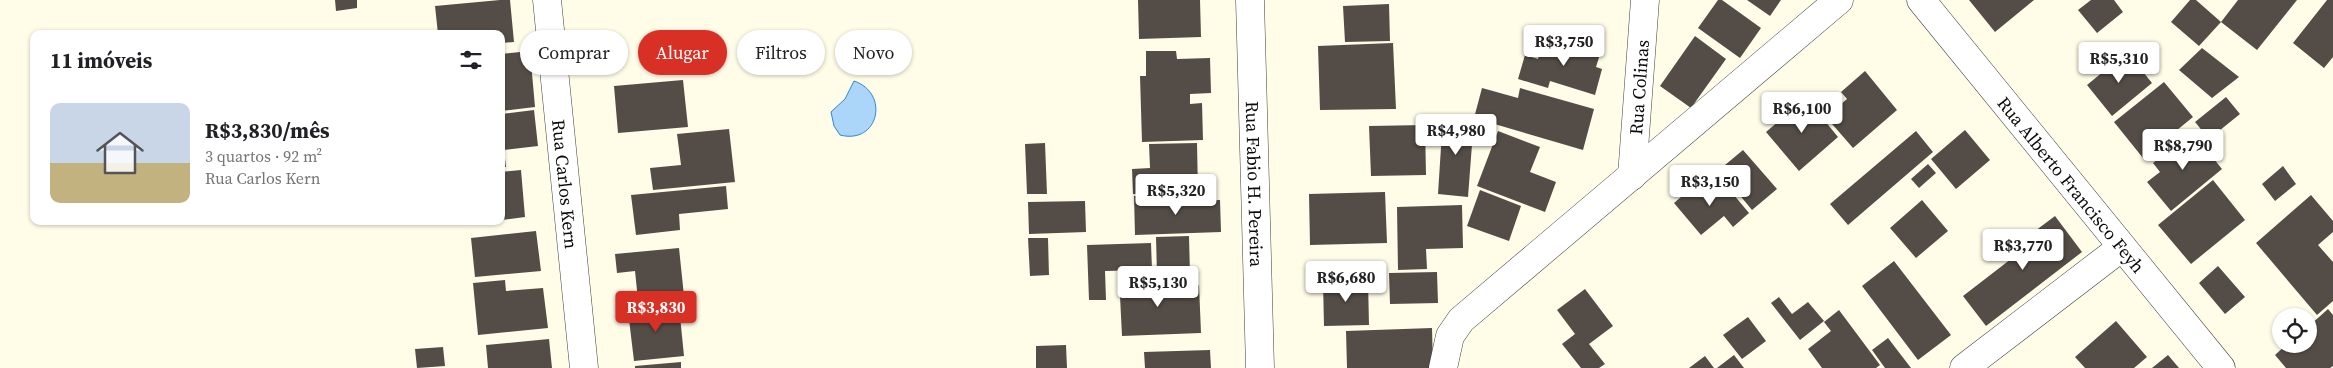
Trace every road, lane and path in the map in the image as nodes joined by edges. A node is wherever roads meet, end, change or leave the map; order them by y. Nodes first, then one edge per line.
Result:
1 (546, 0) edge
2 (1250, 0) edge
3 (1645, 0) edge
4 (1839, 0) edge
5 (1921, 0) edge
6 (1632, 176) junction
7 (2122, 247) junction
8 (584, 368) edge
9 (1260, 368) edge
10 (1442, 368) edge
11 (1964, 368) edge
12 (2220, 368) edge

1 - 8 street, Rua Carlos Kern
2 - 9 street, Rua Fabio H. Pereira
3 - 6 street, Rua Colinas
4 - 6 street
5 - 7 street, Rua Alberto Francisco Feyh
6 - 10 street
7 - 11 street
7 - 12 street, Rua Alberto Francisco Feyh

